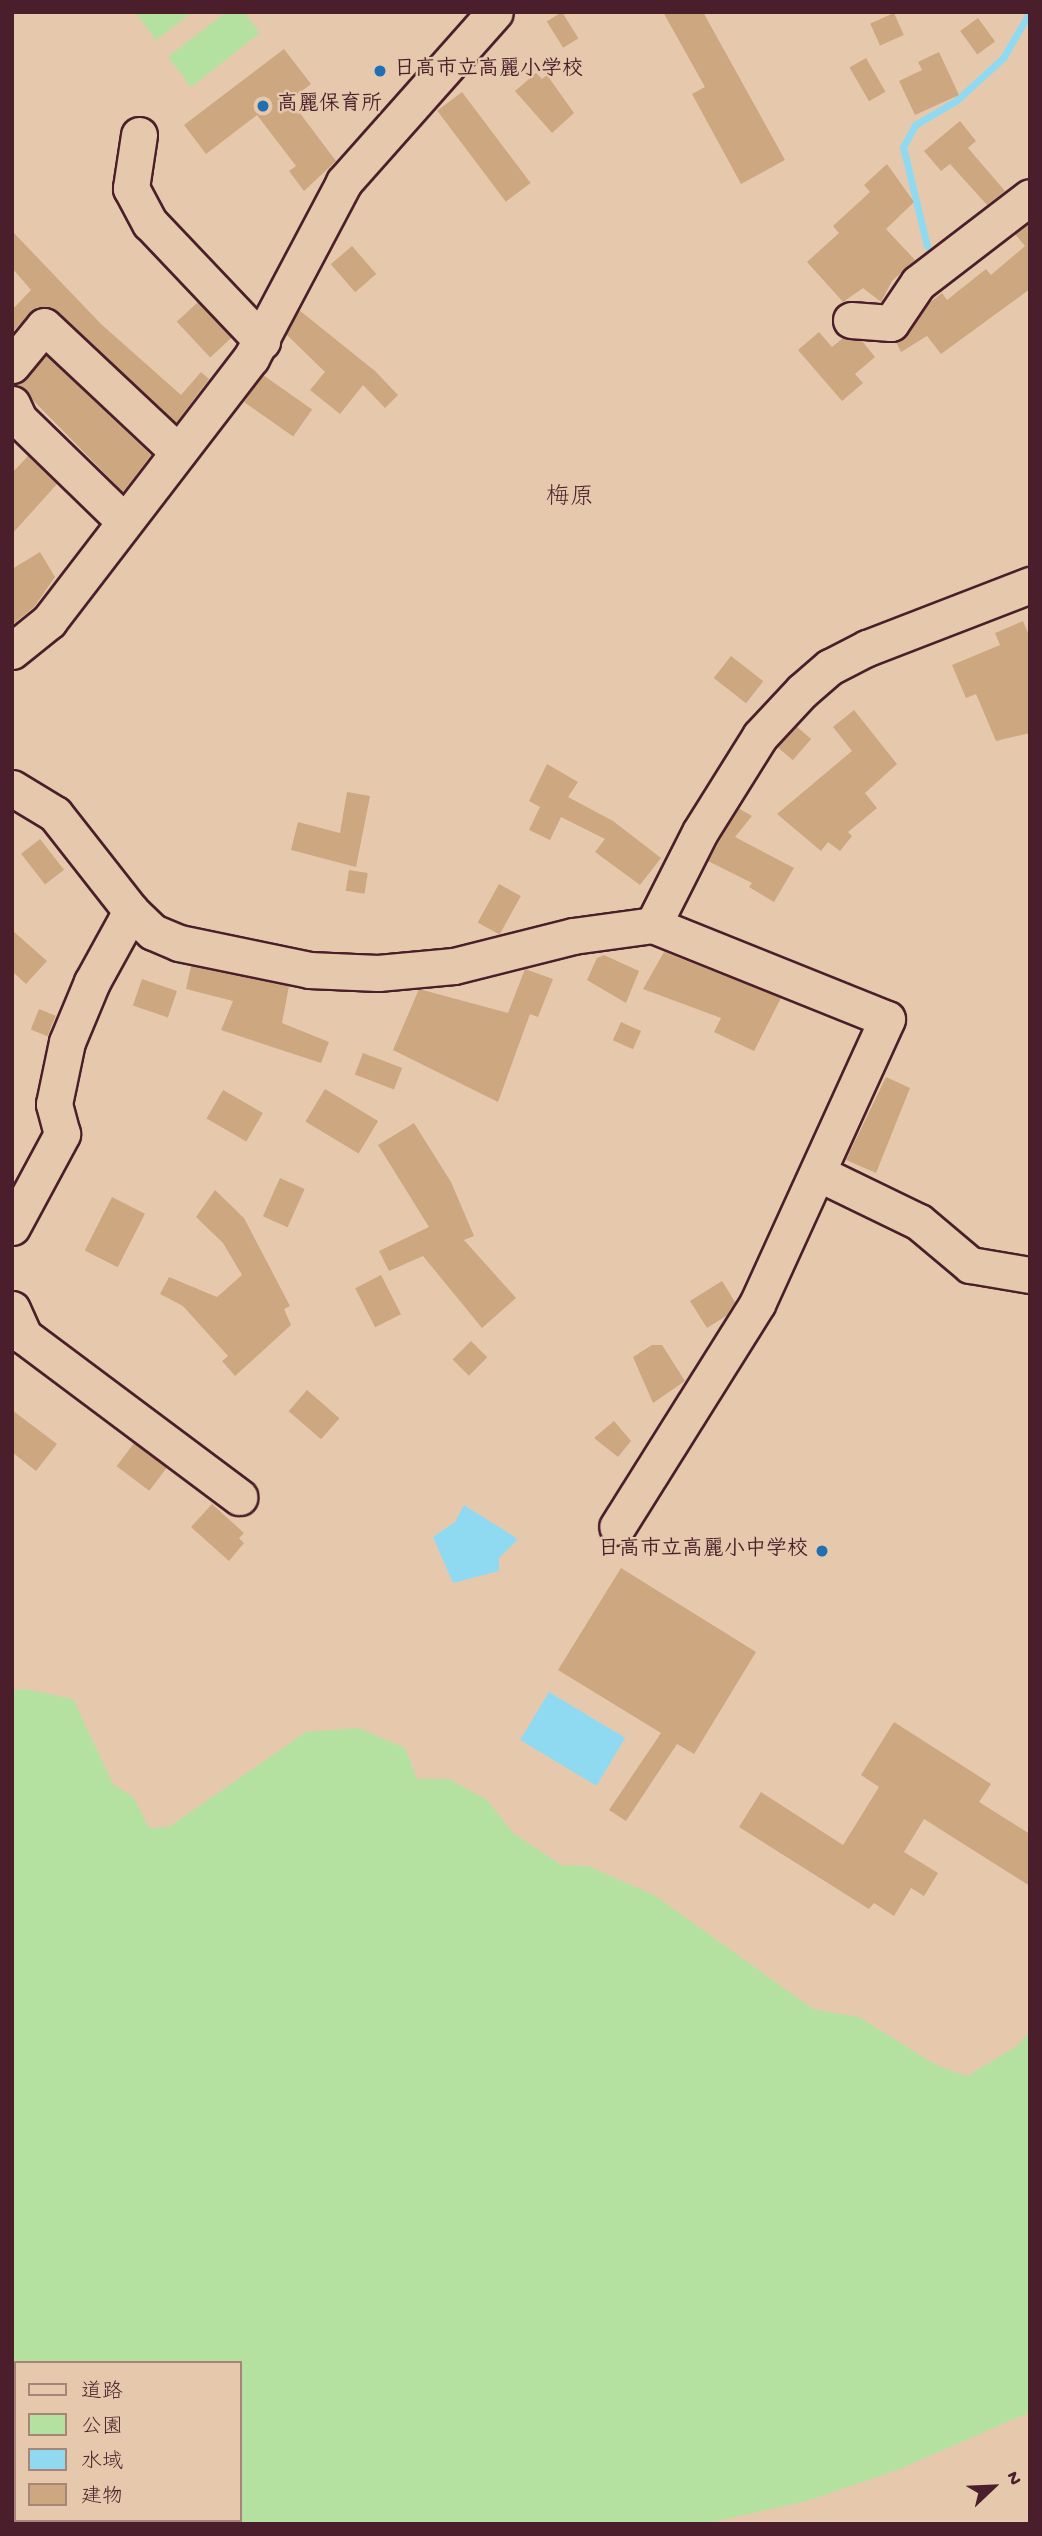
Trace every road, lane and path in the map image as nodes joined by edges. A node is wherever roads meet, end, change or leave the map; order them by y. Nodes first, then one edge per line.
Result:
1 (495, 12) edge
2 (139, 135) dead end
3 (1030, 197) edge
4 (851, 320) dead end
5 (262, 341) junction
6 (12, 365) edge
7 (12, 404) edge
8 (178, 452) junction
9 (124, 521) junction
10 (1030, 585) edge
11 (12, 651) edge
12 (12, 788) edge
13 (131, 911) junction
14 (653, 925) junction
15 (820, 1174) junction
16 (12, 1227) edge
17 (1030, 1275) edge
18 (16, 1333) edge
19 (239, 1497) dead end
20 (617, 1527) dead end

1 - 5 street
2 - 5 street
3 - 4 street
5 - 8 street
6 - 8 street
7 - 9 street
8 - 9 street
9 - 11 street
10 - 14 street
12 - 13 street
13 - 14 street
13 - 16 street
14 - 15 street
15 - 17 street
15 - 20 street
18 - 19 street

